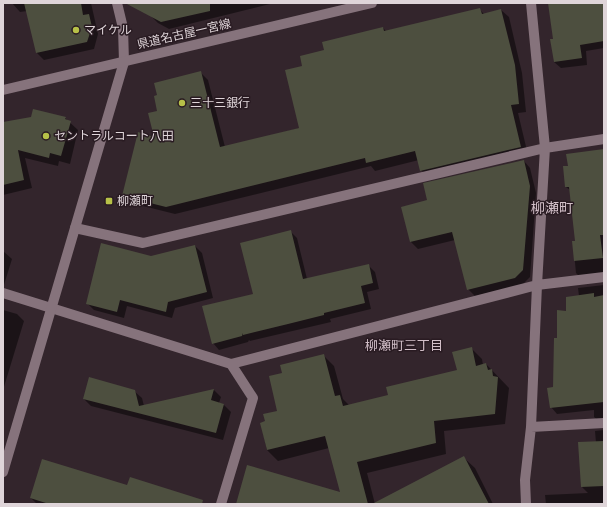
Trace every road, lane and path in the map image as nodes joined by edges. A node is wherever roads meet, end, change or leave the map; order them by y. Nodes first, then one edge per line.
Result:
1 (117, 3) edge
2 (372, 3) edge
3 (531, 3) edge
4 (124, 62) junction
5 (3, 90) edge
6 (604, 139) edge
7 (545, 148) junction
8 (75, 228) junction
9 (604, 277) edge
10 (537, 285) junction
11 (3, 293) edge
12 (51, 308) junction
13 (231, 364) junction
14 (604, 423) edge
15 (531, 427) junction
16 (5, 459) edge
17 (3, 472) edge
18 (221, 504) edge
19 (526, 504) edge

1 - 4 street
2 - 4 street, 県道名古屋一宮線
3 - 7 street
4 - 5 street, 県道名古屋一宮線
4 - 8 street
6 - 7 street
7 - 8 street
7 - 10 street
8 - 12 street
9 - 10 street
10 - 13 street
10 - 15 street
11 - 12 street
12 - 13 street
12 - 16 street
13 - 18 street
14 - 15 street
15 - 19 street
16 - 17 street

